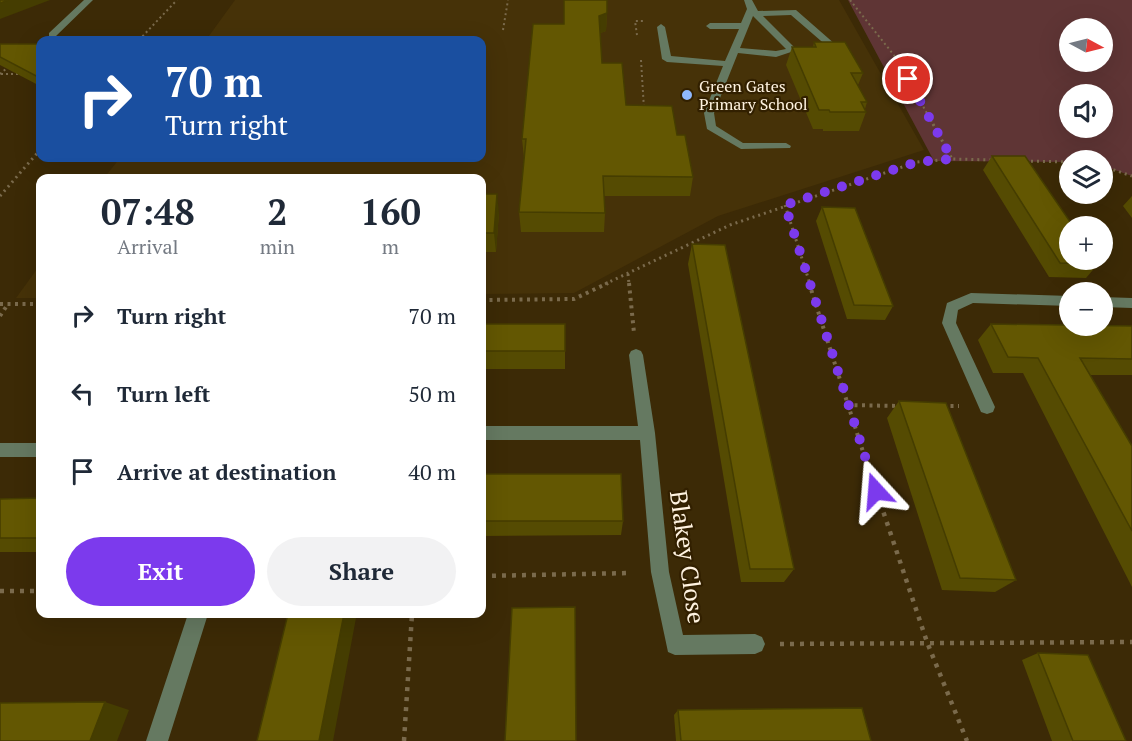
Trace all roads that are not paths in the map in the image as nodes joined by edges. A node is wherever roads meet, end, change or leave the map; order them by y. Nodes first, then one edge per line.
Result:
1 (89, 0) edge
2 (751, 8) edge
3 (710, 26) dead end
4 (744, 26) junction
5 (661, 27) dead end
6 (52, 35) dead end
7 (831, 45) edge
8 (735, 50) junction
9 (729, 64) junction
10 (786, 146) dead end
11 (1059, 301) edge
12 (1113, 302) edge
13 (1132, 303) edge
14 (636, 355) road end
15 (987, 407) road end
16 (486, 433) edge
17 (647, 433) junction
18 (0, 450) edge
19 (36, 450) edge
20 (197, 618) edge
21 (755, 644) road end
22 (157, 741) edge

1 - 6 street
2 - 4 street
2 - 7 street
2 - 8 street
3 - 4 street
4 - 8 street
5 - 9 street
8 - 9 street
9 - 10 street
11 - 15 street
12 - 13 street
14 - 17 street, Blakey Close
16 - 17 street
17 - 21 street, Blakey Close
18 - 19 street
20 - 22 street

